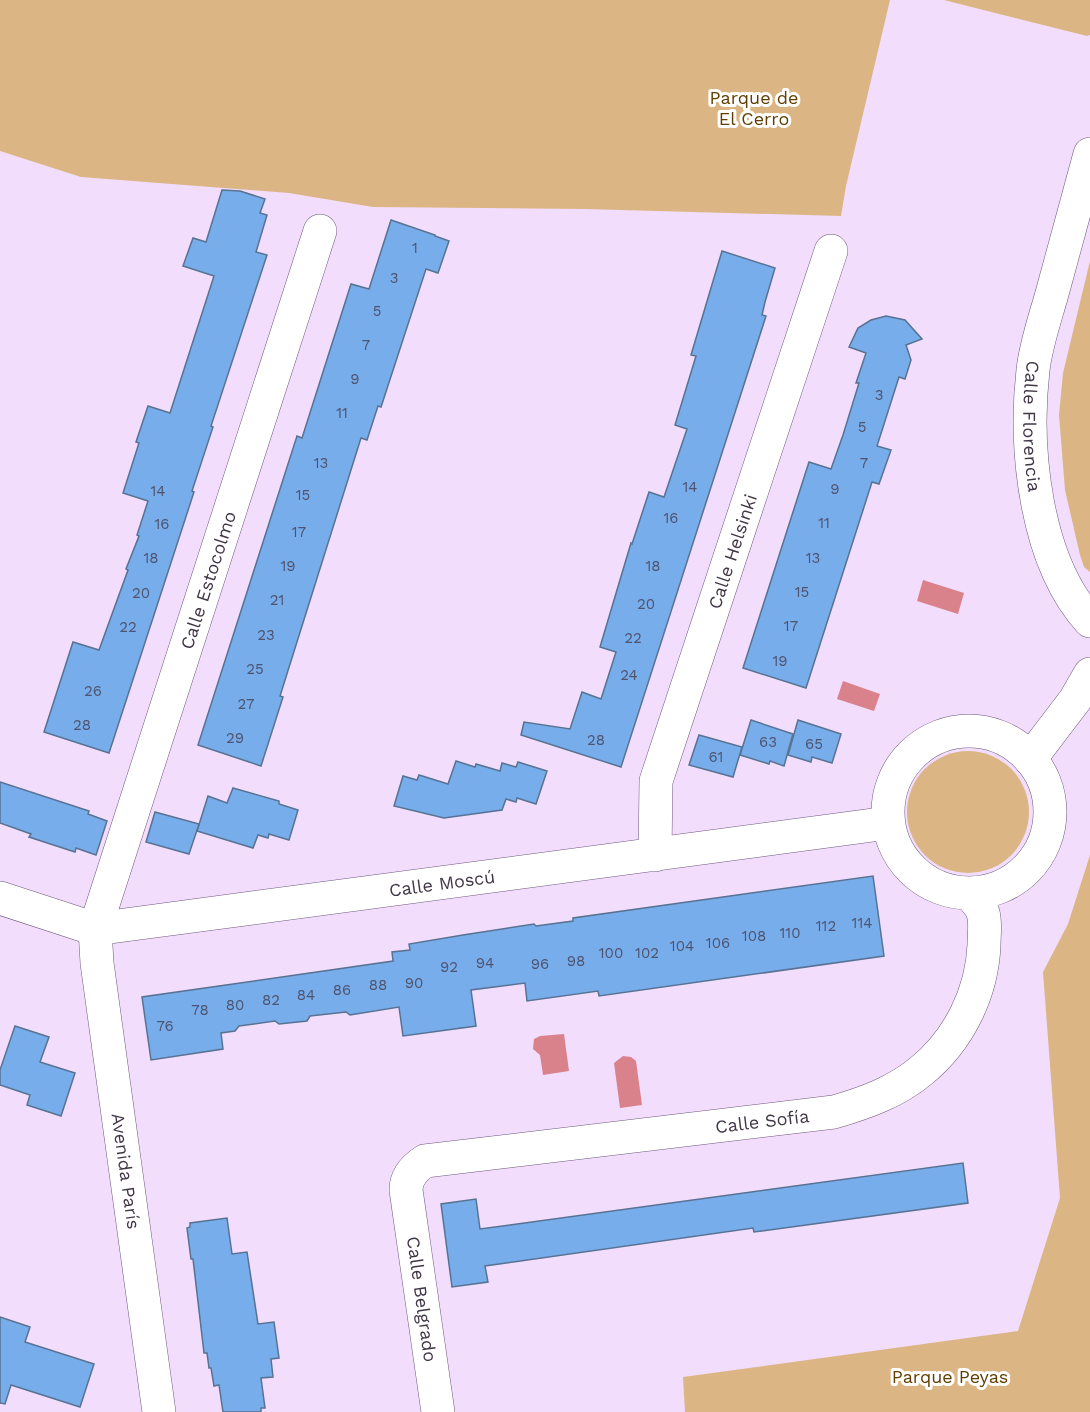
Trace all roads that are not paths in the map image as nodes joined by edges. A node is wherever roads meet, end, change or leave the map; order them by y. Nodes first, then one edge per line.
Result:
1 (1090, 154) edge
2 (320, 231) dead end
3 (831, 251) dead end
4 (1090, 621) edge
5 (1090, 674) edge
6 (1030, 759) junction
7 (888, 823) junction
8 (656, 855) junction
9 (970, 894) junction
10 (0, 898) edge
11 (95, 929) junction
12 (406, 1185) joint
13 (159, 1412) edge
14 (438, 1412) edge

1 - 4 street, Calle Florencia
2 - 11 street, Calle Estocolmo
3 - 8 street, Calle Helsinki
5 - 6 street
6 - 7 street
6 - 9 street
7 - 8 street, Calle Moscú
7 - 9 street
8 - 11 street, Calle Moscú
9 - 12 street, Calle Sofía
10 - 11 street, Calle Moscú
11 - 13 street, Avenida París
12 - 14 street, Calle Belgrado

